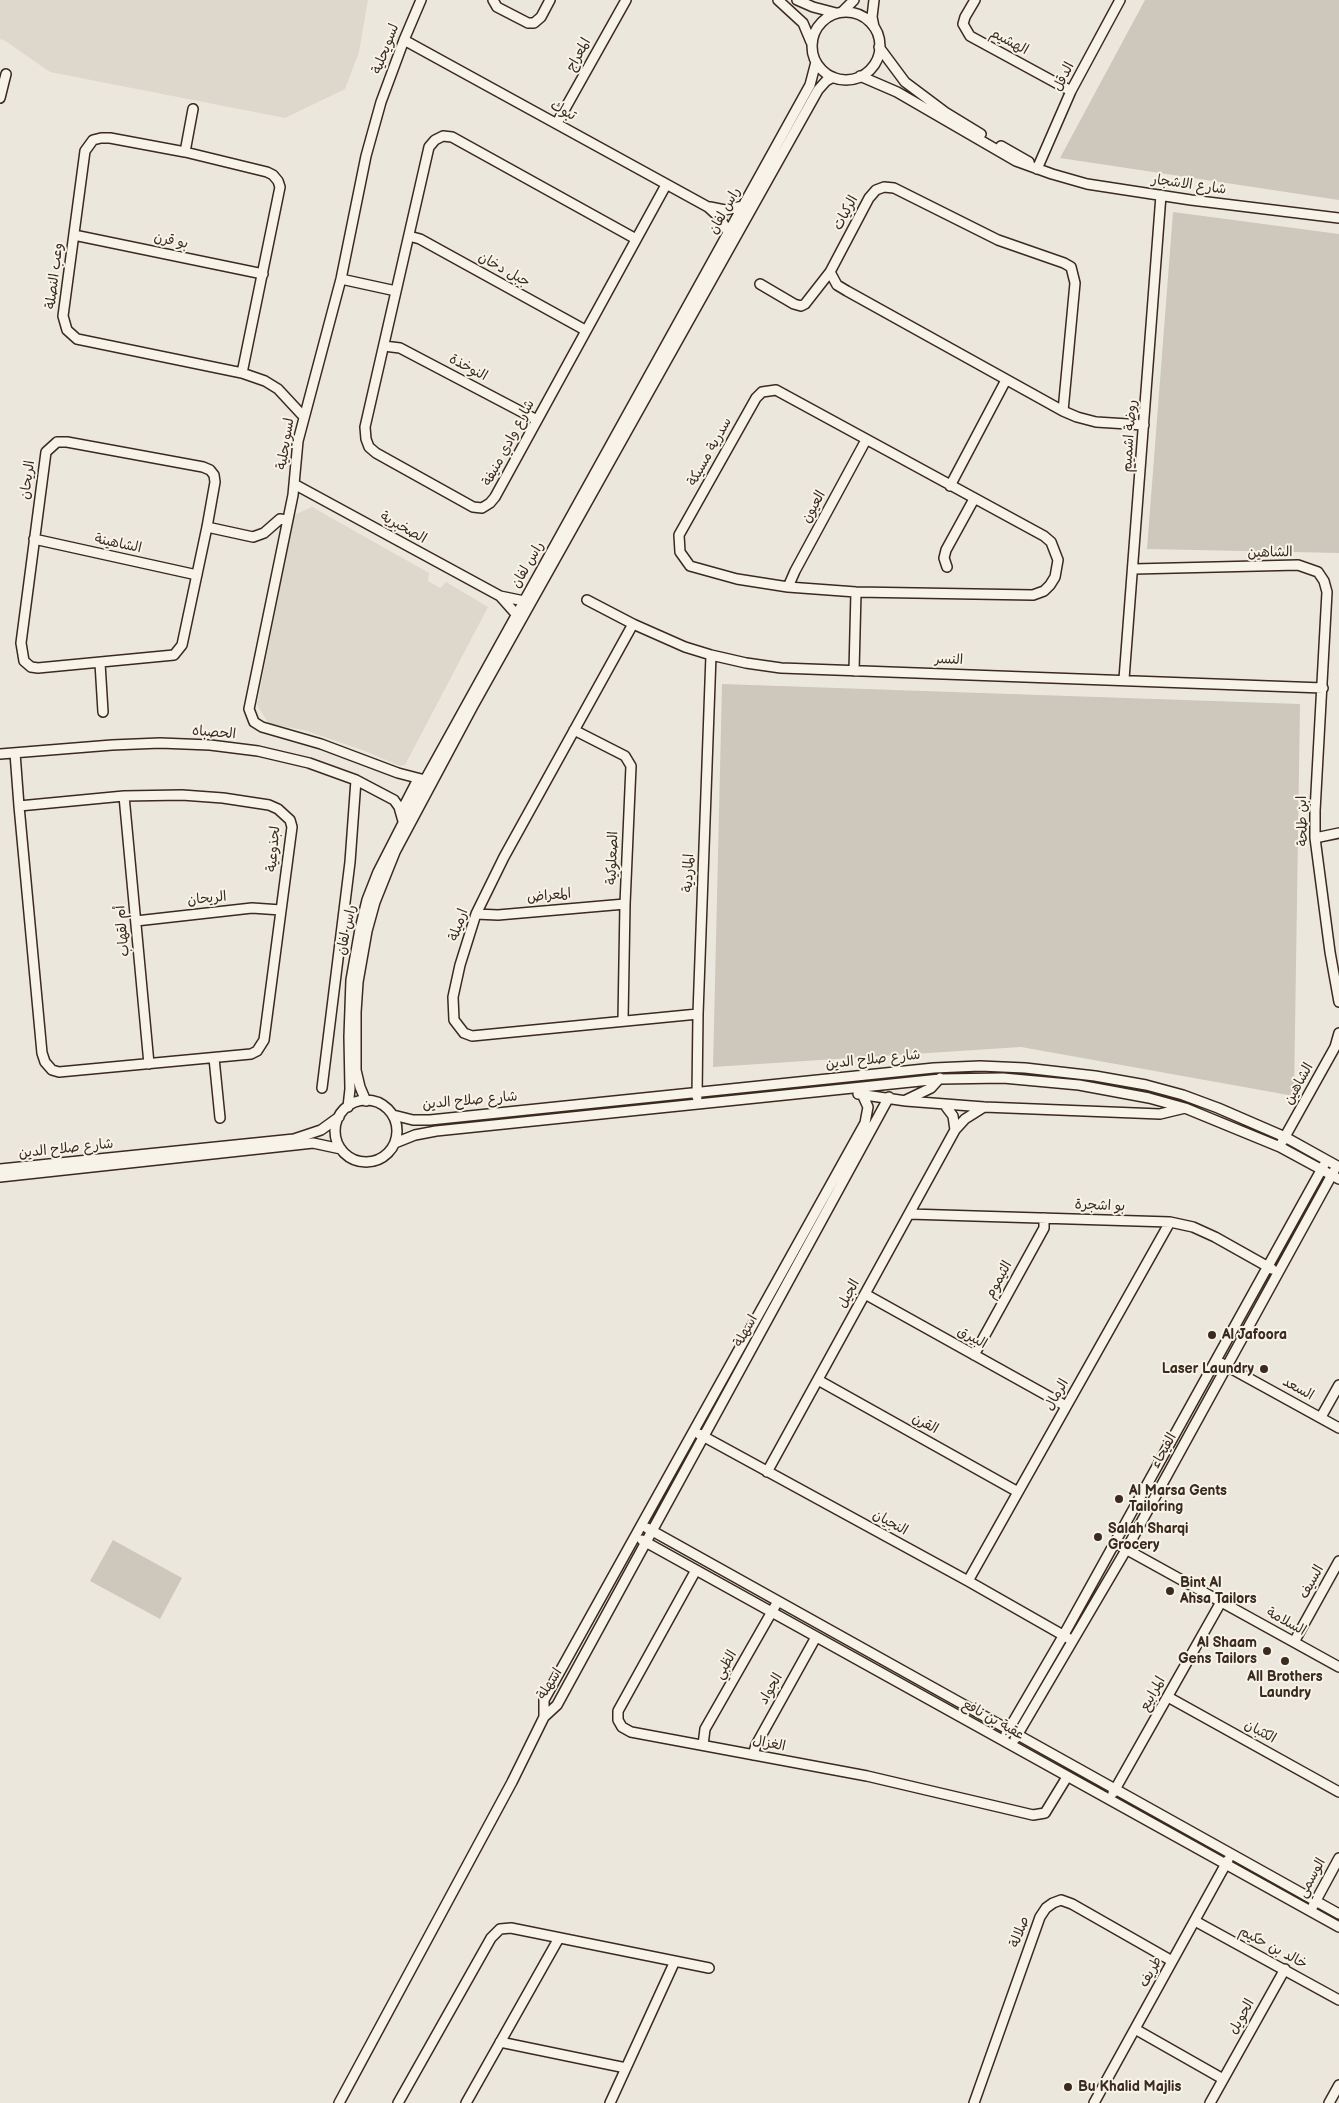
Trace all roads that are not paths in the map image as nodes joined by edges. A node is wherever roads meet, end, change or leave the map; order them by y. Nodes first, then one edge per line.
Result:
1 (421, 0) edge
2 (493, 0) edge
3 (550, 0) edge
4 (626, 0) edge
5 (778, 0) edge
6 (797, 0) edge
7 (854, 0) edge
8 (874, 0) edge
9 (975, 0) edge
10 (1120, 0) edge
11 (839, 13) junction
12 (874, 28) junction
13 (404, 40) junction
14 (812, 43) junction
15 (879, 47) junction
16 (816, 62) junction
17 (6, 74) dead end
18 (860, 76) junction
19 (833, 77) junction
20 (1071, 91) junction
21 (0, 98) edge
22 (193, 108) dead end
23 (557, 123) junction
24 (185, 152) junction
25 (1036, 169) junction
26 (666, 185) junction
27 (1161, 195) junction
28 (743, 206) junction
29 (708, 207) junction
30 (1339, 218) edge
31 (728, 232) junction
32 (74, 234) junction
33 (409, 236) junction
34 (636, 238) junction
35 (830, 272) junction
36 (263, 274) junction
37 (341, 279) junction
38 (760, 284) dead end
39 (396, 291) junction
40 (585, 330) junction
41 (384, 346) junction
42 (242, 373) junction
43 (1006, 380) junction
44 (1063, 411) junction
45 (304, 417) junction
46 (537, 420) junction
47 (1144, 425) junction
48 (866, 440) junction
49 (294, 484) junction
50 (950, 486) junction
51 (974, 499) junction
52 (287, 520) junction
53 (207, 527) junction
54 (34, 539) junction
55 (947, 567) dead end
56 (1134, 569) junction
57 (197, 575) junction
58 (788, 587) junction
59 (856, 592) junction
60 (500, 596) junction
61 (587, 600) dead end
62 (524, 601) junction
63 (516, 614) junction
64 (633, 624) junction
65 (711, 656) junction
66 (100, 663) junction
67 (854, 670) junction
68 (1124, 680) junction
69 (1322, 688) junction
70 (103, 712) dead end
71 (574, 730) junction
72 (15, 753) junction
73 (0, 754) edge
74 (356, 780) junction
75 (421, 780) junction
76 (124, 796) junction
77 (19, 806) junction
78 (401, 812) junction
79 (403, 821) junction
80 (1339, 833) edge
81 (1315, 838) junction
82 (625, 904) junction
83 (281, 910) junction
84 (476, 914) junction
85 (136, 921) junction
86 (1335, 951) edge
87 (1339, 1002) edge
88 (698, 1014) junction
89 (623, 1020) junction
90 (1339, 1034) edge
91 (214, 1058) junction
92 (149, 1064) junction
93 (934, 1068) junction
94 (940, 1079) junction
95 (322, 1088) dead end
96 (841, 1089) junction
97 (697, 1092) junction
98 (862, 1094) junction
99 (889, 1097) junction
100 (1189, 1097) junction
101 (366, 1101) junction
102 (906, 1101) junction
103 (698, 1104) junction
104 (944, 1104) junction
105 (348, 1107) junction
106 (984, 1107) junction
107 (1185, 1108) junction
108 (393, 1115) junction
109 (339, 1117) junction
110 (220, 1118) dead end
111 (955, 1130) junction
112 (1285, 1137) junction
113 (395, 1143) junction
114 (1280, 1146) junction
115 (341, 1149) junction
116 (1327, 1160) junction
117 (1338, 1167) edge
118 (0, 1169) edge
119 (1321, 1170) junction
120 (0, 1177) edge
121 (1335, 1177) edge
122 (909, 1214) junction
123 (1044, 1218) junction
124 (1170, 1222) junction
125 (1269, 1267) junction
126 (1279, 1273) junction
127 (865, 1294) junction
128 (974, 1354) junction
129 (1217, 1361) junction
130 (1226, 1365) junction
131 (818, 1380) junction
132 (1339, 1385) edge
133 (1066, 1406) junction
134 (1321, 1418) junction
135 (1339, 1428) edge
136 (694, 1431) junction
137 (704, 1437) junction
138 (767, 1472) junction
139 (1018, 1492) junction
140 (641, 1524) junction
141 (651, 1530) junction
142 (635, 1536) junction
143 (645, 1542) junction
144 (1115, 1543) junction
145 (1126, 1550) junction
146 (1339, 1561) edge
147 (696, 1570) junction
148 (968, 1581) junction
149 (778, 1601) junction
150 (1221, 1602) junction
151 (772, 1613) junction
152 (1064, 1636) junction
153 (816, 1637) junction
154 (1073, 1641) junction
155 (1294, 1642) junction
156 (1339, 1667) edge
157 (1168, 1696) junction
158 (544, 1717) junction
159 (1008, 1731) junction
160 (1017, 1736) junction
161 (1002, 1741) junction
162 (702, 1745) junction
163 (1011, 1746) junction
164 (753, 1756) junction
165 (1067, 1777) junction
166 (1116, 1789) junction
167 (1339, 1792) edge
168 (1109, 1801) junction
169 (1232, 1854) junction
170 (1339, 1858) edge
171 (1226, 1864) junction
172 (1315, 1901) junction
173 (1310, 1911) junction
174 (1339, 1914) edge
175 (1195, 1921) junction
176 (1339, 1927) edge
177 (559, 1938) junction
178 (676, 1961) junction
179 (1172, 1961) junction
180 (709, 1968) dead end
181 (1285, 1969) junction
182 (1339, 2000) edge
183 (1135, 2029) junction
184 (500, 2042) junction
185 (626, 2068) junction
186 (1223, 2079) junction
187 (1339, 2085) edge
188 (339, 2103) edge
189 (398, 2103) edge
190 (466, 2103) edge
191 (610, 2103) edge
192 (974, 2103) edge
193 (1094, 2103) edge
194 (1210, 2103) edge
195 (1329, 2103) edge

1 - 13 street, لسويحلية
2 - 3 street
4 - 23 street, المعراج
5 - 14 street
6 - 11 street
7 - 11 street
8 - 12 street
9 - 20 street, الهشيم
10 - 20 street, الدقل
11 - 12 street
11 - 14 street
12 - 15 street
13 - 23 street, تبوك
13 - 37 street, لسويحلية
14 - 16 street
15 - 18 street
15 - 25 street, شارع الاشجار
16 - 19 street
16 - 28 street, راس لفان
17 - 21 street
18 - 19 street
18 - 25 street, شارع الاشجار
19 - 101 street, راس لفان
20 - 25 street, الدقل
22 - 24 street
23 - 26 street, تبوك
24 - 32 street, وعب النصلة
24 - 36 street, وعب النصلة
25 - 27 street, شارع الاشجار
26 - 29 street, تبوك
26 - 34 street, شارع وادي منيفة
27 - 30 street, شارع الاشجار
27 - 47 street, روضة اشميم
28 - 29 street, تبوك
28 - 31 street, راس لفان
29 - 31 street, تبوك
31 - 62 street, راس لفان
32 - 36 street, بو قرن
32 - 42 street, وعب النصلة
33 - 34 street, شارع وادي منيفة
33 - 39 street, شارع وادي منيفة
33 - 40 street, جبل دخان
34 - 40 street, شارع وادي منيفة
35 - 38 street
35 - 43 street
35 - 44 street, الركيات
36 - 42 street, وعب النصلة
37 - 39 street
37 - 45 street, لسويحلية
39 - 41 street, شارع وادي منيفة
40 - 46 street, شارع وادي منيفة
41 - 46 street, النوخذة
41 - 46 street, شارع وادي منيفة
42 - 45 street, وعب النصلة
43 - 44 street
43 - 50 street
44 - 47 street
45 - 49 street, لسويحلية
47 - 56 street, روضة اشميم
48 - 50 street, سدرية مسيكة
48 - 58 street, العيون
48 - 58 street, سدرية مسيكة
49 - 52 street, لسويحلية
49 - 60 street, الصخبرية
50 - 51 street, سدرية مسيكة
51 - 55 street
51 - 59 street, سدرية مسيكة
52 - 53 street
52 - 75 street, لسويحلية
53 - 54 street, الريحان
53 - 57 street, الريحان
54 - 57 street, الشاهينة
54 - 66 street, الريحان
56 - 68 street, روضة اشميم
56 - 69 street, الشاهين
57 - 66 street, الريحان
58 - 59 street, سدرية مسيكة
59 - 67 street
60 - 62 street, الصخبرية
60 - 63 street, الصخبرية
61 - 64 street, النسر
62 - 63 street, راس لفان
63 - 75 street, راس لفان
64 - 65 street, النسر
64 - 71 street, ارميلة
65 - 67 street, النسر
65 - 88 street, الماردية
66 - 70 street
67 - 68 street, النسر
68 - 69 street, النسر
69 - 81 street, ابن طلحة
71 - 82 street, الصعلوكية
71 - 84 street, ارميلة
72 - 73 street, الحصباه
72 - 74 street, الحصباه
72 - 77 street, لجذوعية
74 - 78 street, الحصباه
74 - 95 street, راس لفان
75 - 78 street
75 - 79 street, راس لفان
76 - 77 street, لجذوعية
76 - 83 street, لجذوعية
76 - 85 street, أم لقهاب
77 - 92 street, لجذوعية
78 - 79 street
79 - 105 street, راس لفان
80 - 81 street
81 - 86 street, ابن طلحة
82 - 84 street, المعراض
82 - 89 street, الصعلوكية
83 - 85 street, الريحان
83 - 91 street, لجذوعية
84 - 89 street, ارميلة
85 - 92 street, أم لقهاب
86 - 87 street, ابن طلحة
88 - 89 street, ارميلة
88 - 97 street, الماردية
90 - 112 street, الشاهين
91 - 92 street, لجذوعية
91 - 110 street
93 - 94 street
93 - 97 street, شارع صلاح الدين
93 - 100 street, شارع صلاح الدين
94 - 96 street, شارع صلاح الدين
94 - 102 street
94 - 107 street, شارع صلاح الدين
96 - 98 street, شارع صلاح الدين
96 - 103 street, شارع صلاح الدين
97 - 103 street, الماردية
97 - 108 street, شارع صلاح الدين
98 - 99 street, شارع صلاح الدين
98 - 136 street, اسهلة
99 - 102 street, شارع صلاح الدين
99 - 137 street, اسهلة
100 - 107 street
100 - 112 street, شارع صلاح الدين
101 - 105 street
101 - 108 street
102 - 104 street, شارع صلاح الدين
103 - 113 street, شارع صلاح الدين
104 - 106 street, شارع صلاح الدين
104 - 111 street
105 - 109 street
106 - 107 street, شارع صلاح الدين
106 - 111 street, الجيل
107 - 114 street, شارع صلاح الدين
108 - 113 street
109 - 115 street
109 - 118 street, شارع صلاح الدين
111 - 122 street, الجيل
112 - 114 street, الشاهين
112 - 116 street, شارع صلاح الدين
113 - 115 street
114 - 119 street, شارع صلاح الدين
115 - 120 street, شارع صلاح الدين
116 - 117 street, شارع صلاح الدين
116 - 119 street, الفيحاء
117 - 121 street, الفيحاء
119 - 121 street, شارع صلاح الدين
119 - 125 street, الفيحاء
121 - 126 street, الفيحاء
122 - 123 street, بو اشجرة
122 - 127 street, الجيل
123 - 124 street, بو اشجرة
123 - 128 street, الثيموم
124 - 125 street, بو اشجرة
124 - 133 street, الرمال
125 - 126 street, بو اشجرة
125 - 129 street, الفيحاء
126 - 130 street, الفيحاء
127 - 128 street, البيرق
127 - 131 street, الجيل
128 - 133 street, البيرق
129 - 130 street, السعد
129 - 144 street, الفيحاء
130 - 134 street, السعد
130 - 145 street, الفيحاء
131 - 138 street, الجيل
131 - 139 street, القرن
132 - 134 street
133 - 139 street, الرمال
134 - 135 street, السعد
136 - 137 street, النجيان
136 - 140 street, اسهلة
137 - 138 street, النجيان
137 - 141 street, اسهلة
138 - 148 street, النجيان
139 - 148 street, الرمال
140 - 141 street, عقبة بن نافع
140 - 142 street, اسهلة
141 - 143 street, اسهلة
141 - 149 street, عقبة بن نافع
142 - 143 street, عقبة بن نافع
142 - 158 street, اسهلة
143 - 147 street, عقبة بن نافع
143 - 158 street, اسهلة
144 - 145 street, السلامة
144 - 152 street, الفيحاء
145 - 150 street, السلامة
145 - 154 street, الفيحاء
146 - 155 street, السيف
147 - 151 street, عقبة بن نافع
147 - 162 street, الغزال
148 - 152 street, النجيان
149 - 151 street, الظبي
149 - 159 street, عقبة بن نافع
150 - 155 street, السلامة
150 - 157 street, المرابيع
151 - 153 street, عقبة بن نافع
151 - 162 street, الظبي
152 - 154 street, النجيان
152 - 159 street, الفيحاء
153 - 161 street, عقبة بن نافع
153 - 164 street, الجواد
154 - 160 street, الفيحاء
155 - 156 street, السلامة
157 - 166 street, المرابيع
157 - 167 street, الكثبان
158 - 188 street
159 - 160 street, عقبة بن نافع
159 - 161 street, الفيحاء
160 - 163 street, الفيحاء
160 - 166 street, عقبة بن نافع
161 - 163 street, عقبة بن نافع
162 - 164 street, الغزال
163 - 165 street, عقبة بن نافع
164 - 165 street, الغزال
165 - 168 street, عقبة بن نافع
166 - 168 street, المرابيع
166 - 169 street, عقبة بن نافع
168 - 171 street, عقبة بن نافع
169 - 171 street, طريف
169 - 172 street, عقبة بن نافع
170 - 172 street, الوسمي
171 - 173 street, عقبة بن نافع
171 - 175 street, طريف
172 - 173 street, الوسمي
172 - 174 street, عقبة بن نافع
173 - 176 street, عقبة بن نافع
175 - 179 street, طريف
175 - 181 street, خالد بن حكيم
177 - 178 street
177 - 184 street
177 - 189 street
178 - 180 street
178 - 185 street
179 - 183 street, طريف
179 - 192 street, صلالة
181 - 182 street, خالد بن حكيم
181 - 186 street, الحويل
183 - 186 street
183 - 193 street, طريف
184 - 185 street
184 - 190 street
185 - 191 street
186 - 194 street, الحويل
187 - 195 street

